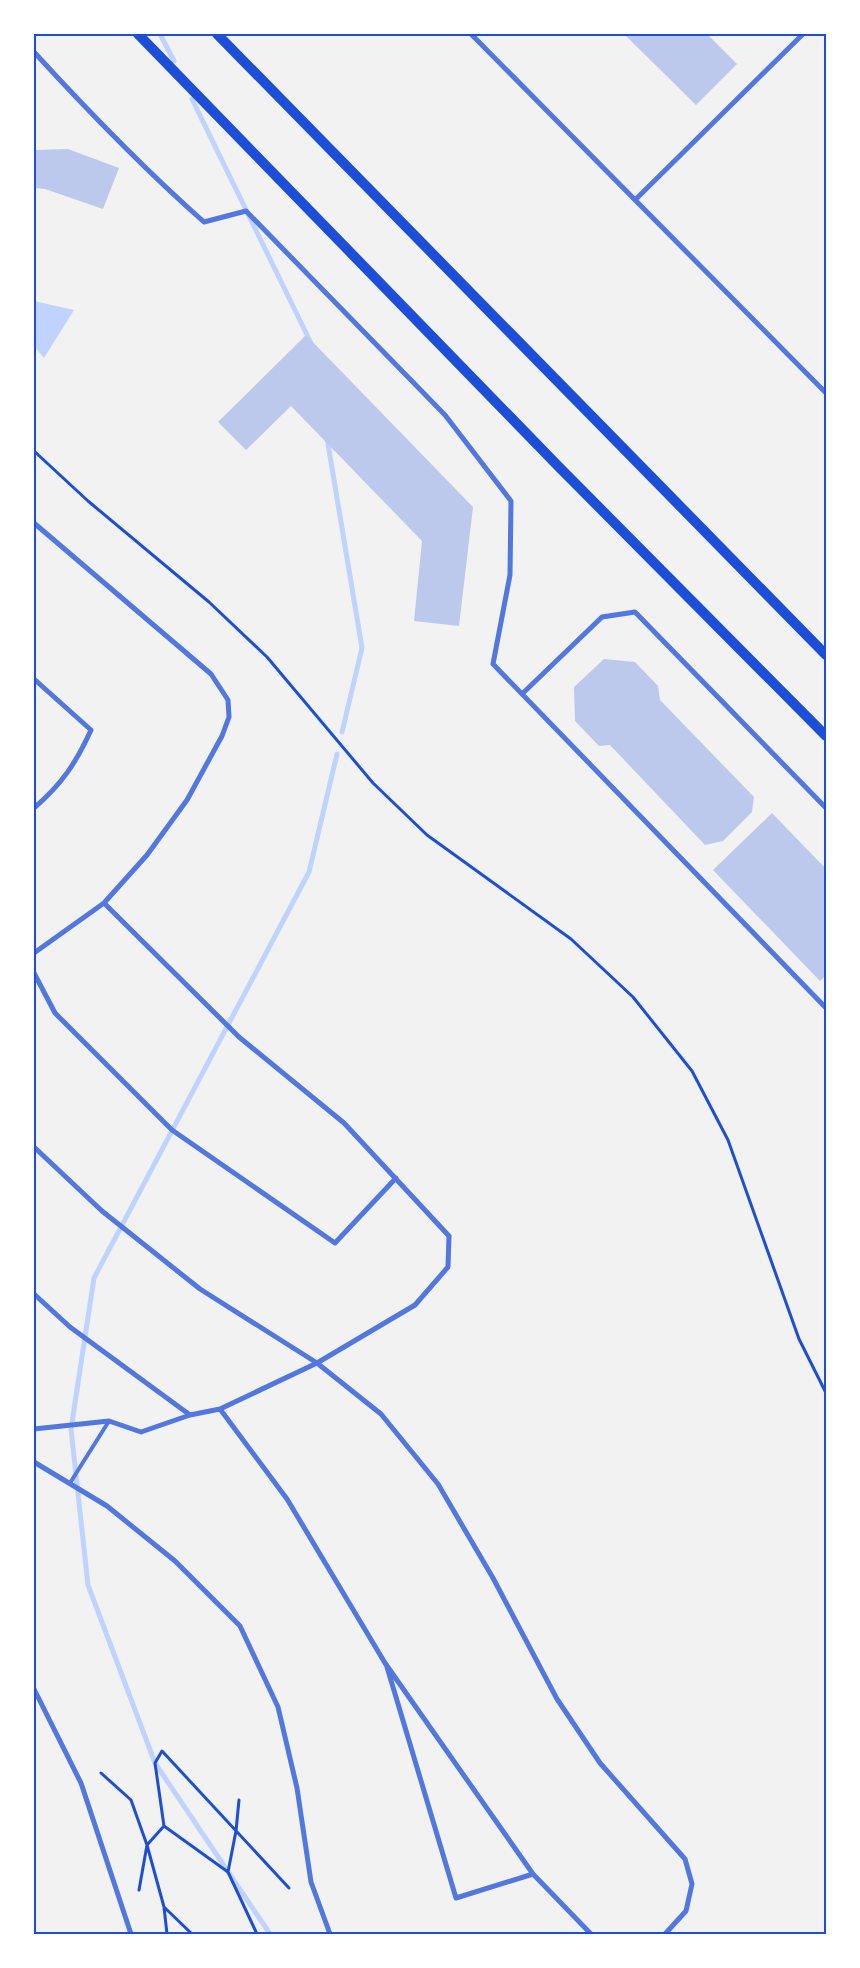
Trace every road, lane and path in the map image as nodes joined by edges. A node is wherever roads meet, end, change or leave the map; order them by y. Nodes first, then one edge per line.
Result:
1 (138, 34) edge
2 (217, 34) edge
3 (471, 34) edge
4 (803, 34) edge
5 (34, 52) edge
6 (635, 200) junction
7 (826, 394) edge
8 (34, 451) edge
9 (34, 523) edge
10 (826, 655) edge
11 (34, 679) edge
12 (522, 694) junction
13 (826, 736) edge
14 (34, 808) edge
15 (826, 808) edge
16 (104, 903) junction
17 (34, 953) edge
18 (34, 973) edge
19 (826, 1008) edge
20 (34, 1147) edge
21 (396, 1178) junction
22 (34, 1294) edge
23 (317, 1363) junction
24 (826, 1393) edge
25 (220, 1409) junction
26 (190, 1415) junction
27 (109, 1421) junction
28 (34, 1429) edge
29 (34, 1462) edge
30 (70, 1484) junction
31 (386, 1663) junction
32 (34, 1689) edge
33 (101, 1773) dead end
34 (239, 1800) dead end
35 (164, 1826) junction
36 (236, 1832) junction
37 (147, 1845) junction
38 (228, 1872) junction
39 (533, 1874) junction
40 (289, 1888) dead end
41 (139, 1890) dead end
42 (164, 1907) junction
43 (131, 1934) edge
44 (168, 1934) edge
45 (192, 1934) edge
46 (257, 1934) edge
47 (330, 1934) edge
48 (591, 1934) edge
49 (665, 1934) edge

1 - 13 main road
2 - 10 main road
3 - 6 street
4 - 6 street
5 - 12 street
6 - 7 street
8 - 24 path
9 - 16 street
11 - 14 street
12 - 15 street
12 - 19 street
16 - 17 street
16 - 21 street
18 - 21 street
20 - 23 street
21 - 23 street
22 - 26 street
23 - 25 street
23 - 49 street
25 - 26 street
25 - 31 street
26 - 27 street
27 - 28 street
27 - 30 lane
29 - 30 street
30 - 47 street
31 - 39 street
31 - 39 street
32 - 43 street
33 - 37 path
34 - 36 path
35 - 36 path
35 - 37 path
35 - 38 path
36 - 38 path
36 - 40 path
37 - 41 path
37 - 42 path
38 - 46 path
39 - 48 street
42 - 44 path
42 - 45 path

